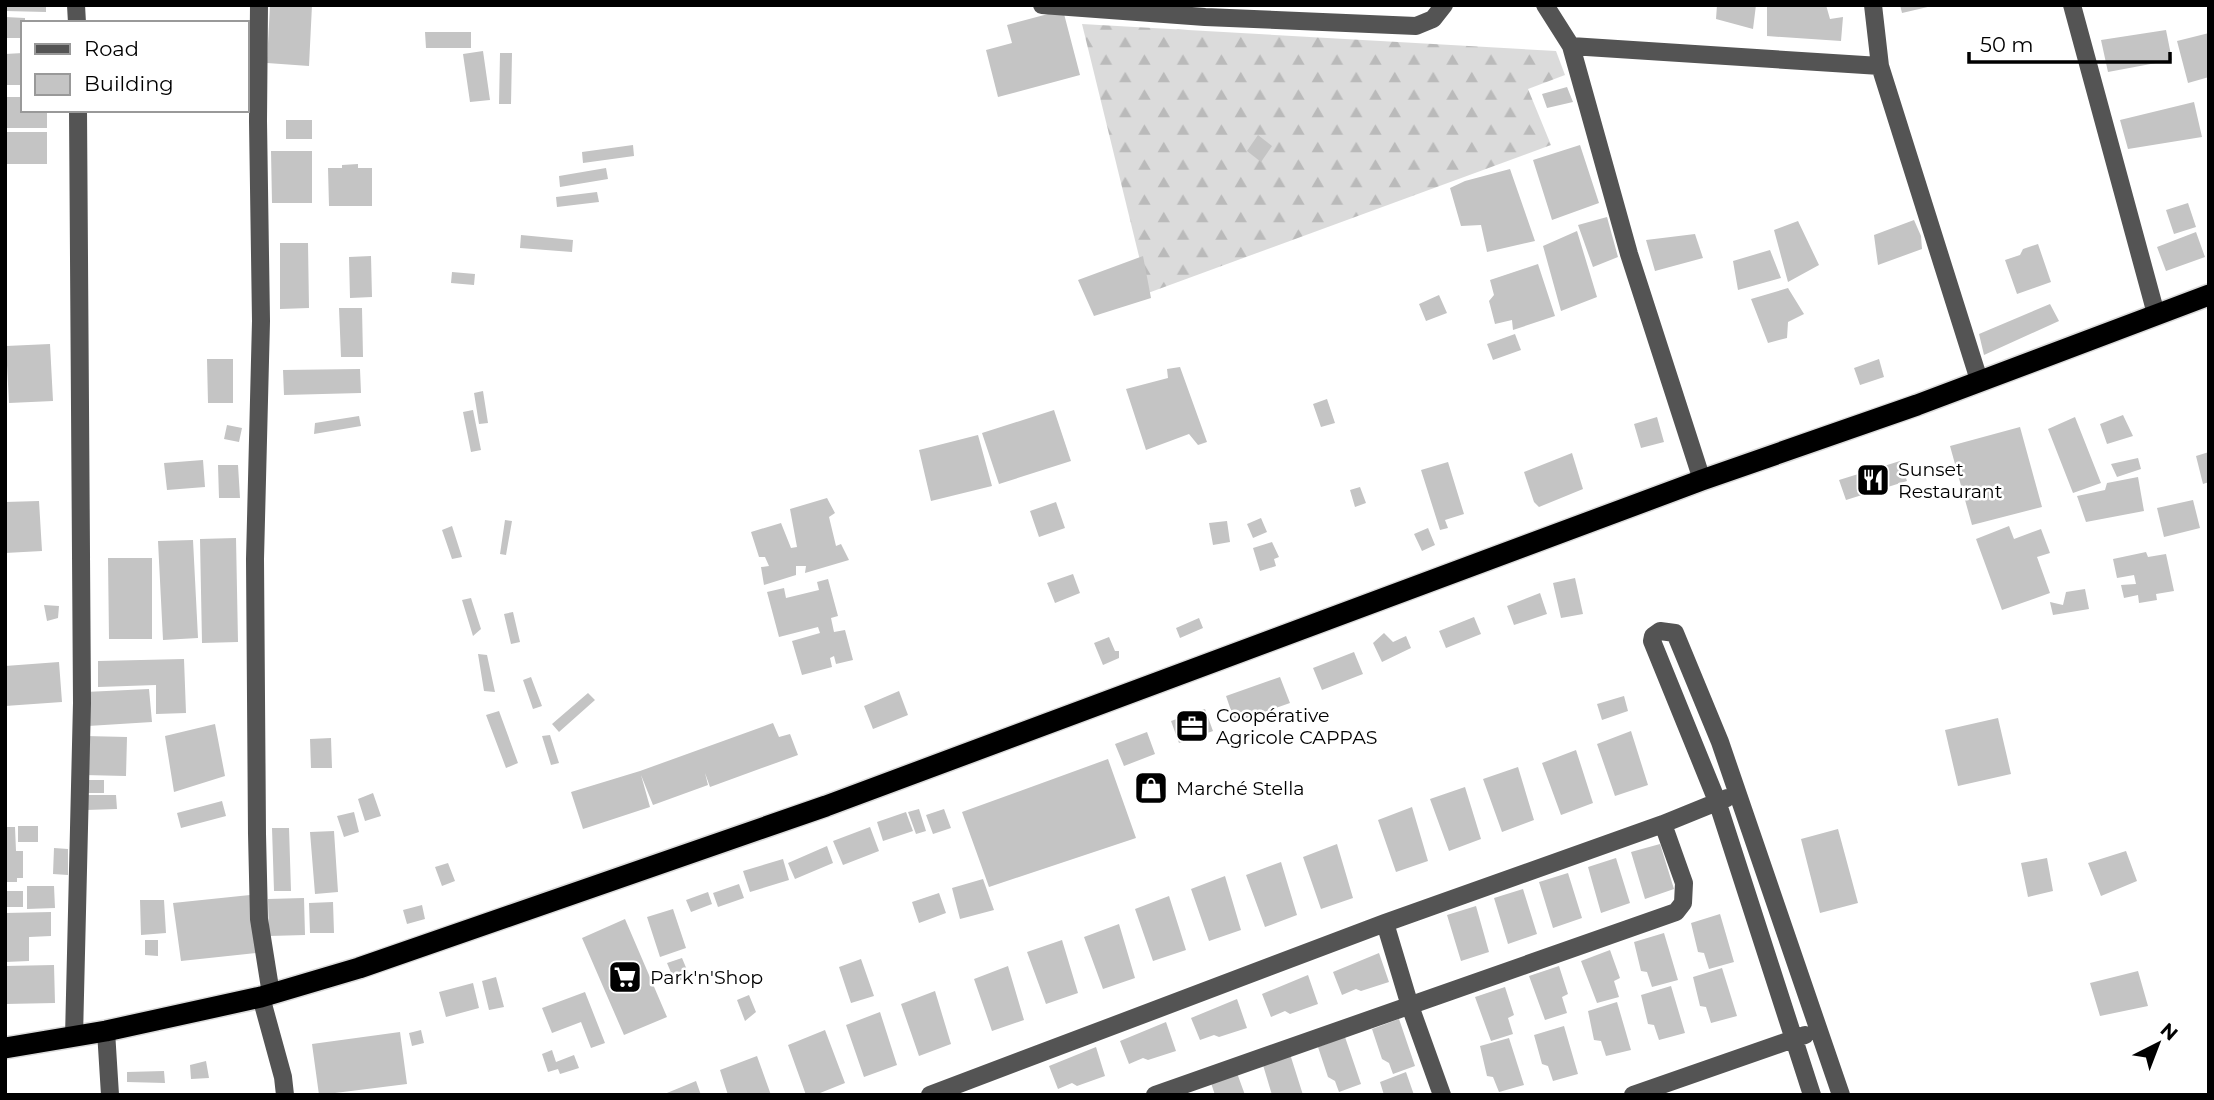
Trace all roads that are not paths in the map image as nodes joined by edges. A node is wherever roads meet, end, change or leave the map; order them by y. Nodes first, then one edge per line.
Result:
1 (259, 5) edge
2 (1042, 5) edge
3 (1444, 5) edge
4 (1545, 5) edge
5 (1873, 5) edge
6 (2072, 5) edge
7 (1206, 11) edge
8 (1572, 46) junction
9 (1880, 66) junction
10 (78, 112) edge
11 (2209, 295) edge
12 (2156, 314) junction
13 (1979, 380) junction
14 (1702, 480) junction
15 (1737, 794) junction
16 (1717, 802) junction
17 (1663, 824) junction
18 (1385, 923) junction
19 (266, 996) junction
20 (1410, 1006) junction
21 (106, 1031) junction
22 (1819, 1031) junction
23 (74, 1037) junction
24 (1794, 1038) junction
25 (5, 1048) edge
26 (972, 1087) edge
27 (110, 1095) edge
28 (285, 1095) edge
29 (930, 1095) edge
30 (1155, 1095) edge
31 (1442, 1095) edge
32 (1633, 1095) edge
33 (1812, 1095) edge
34 (1841, 1095) edge

1 - 19 street
2 - 7 street
3 - 7 street
4 - 8 street
5 - 9 street
6 - 12 street
8 - 9 street
8 - 14 street
9 - 13 street
10 - 23 street
11 - 12 highway
12 - 13 highway
13 - 14 highway
14 - 19 highway
15 - 16 street
15 - 16 street
15 - 22 street
16 - 17 street
16 - 24 street
17 - 18 street
17 - 20 street
18 - 20 street
18 - 26 street
19 - 21 highway
19 - 28 street
20 - 30 street
20 - 31 street
21 - 23 highway
21 - 27 street
22 - 24 street
22 - 34 street
23 - 25 highway
24 - 32 street
24 - 33 street
26 - 29 street

